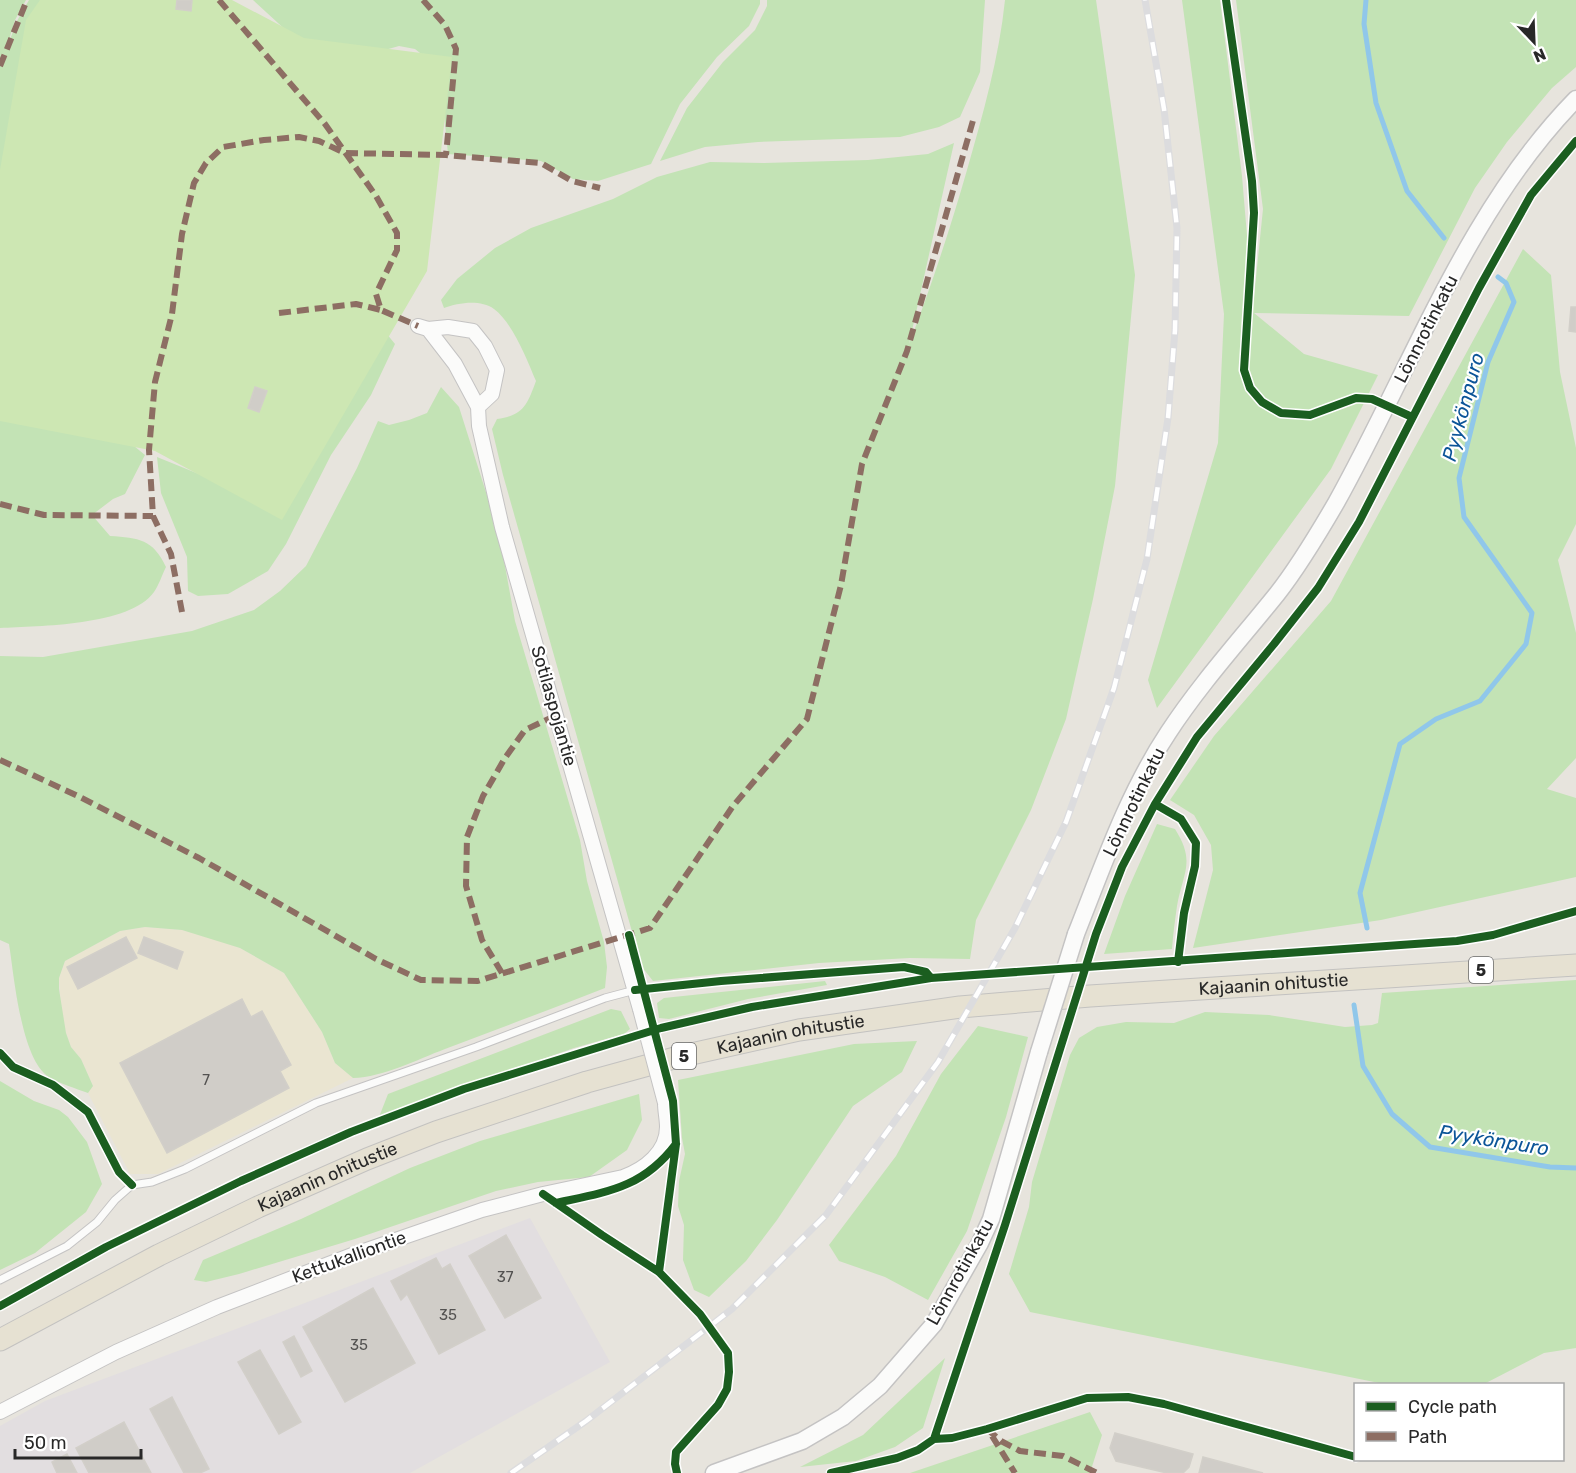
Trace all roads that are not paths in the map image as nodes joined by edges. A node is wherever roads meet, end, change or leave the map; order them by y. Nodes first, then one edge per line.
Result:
1 (1576, 99) edge
2 (478, 407) junction
3 (1576, 960) edge
4 (1576, 965) edge
5 (1539, 966) junction
6 (634, 990) junction
7 (664, 1103) joint
8 (0, 1280) edge
9 (0, 1340) edge
10 (0, 1412) edge
11 (714, 1473) edge

1 - 11 street, Lönnrotinkatu, bridge
2 - 2 street, Sotilaspojantie
2 - 6 street, Sotilaspojantie
3 - 5 highway, 5
4 - 5 highway, 5
5 - 9 highway, Kajaanin ohitustie / 5
6 - 7 street, Sotilaspojantie, bridge
6 - 8 lane
7 - 10 street, Kettukalliontie

